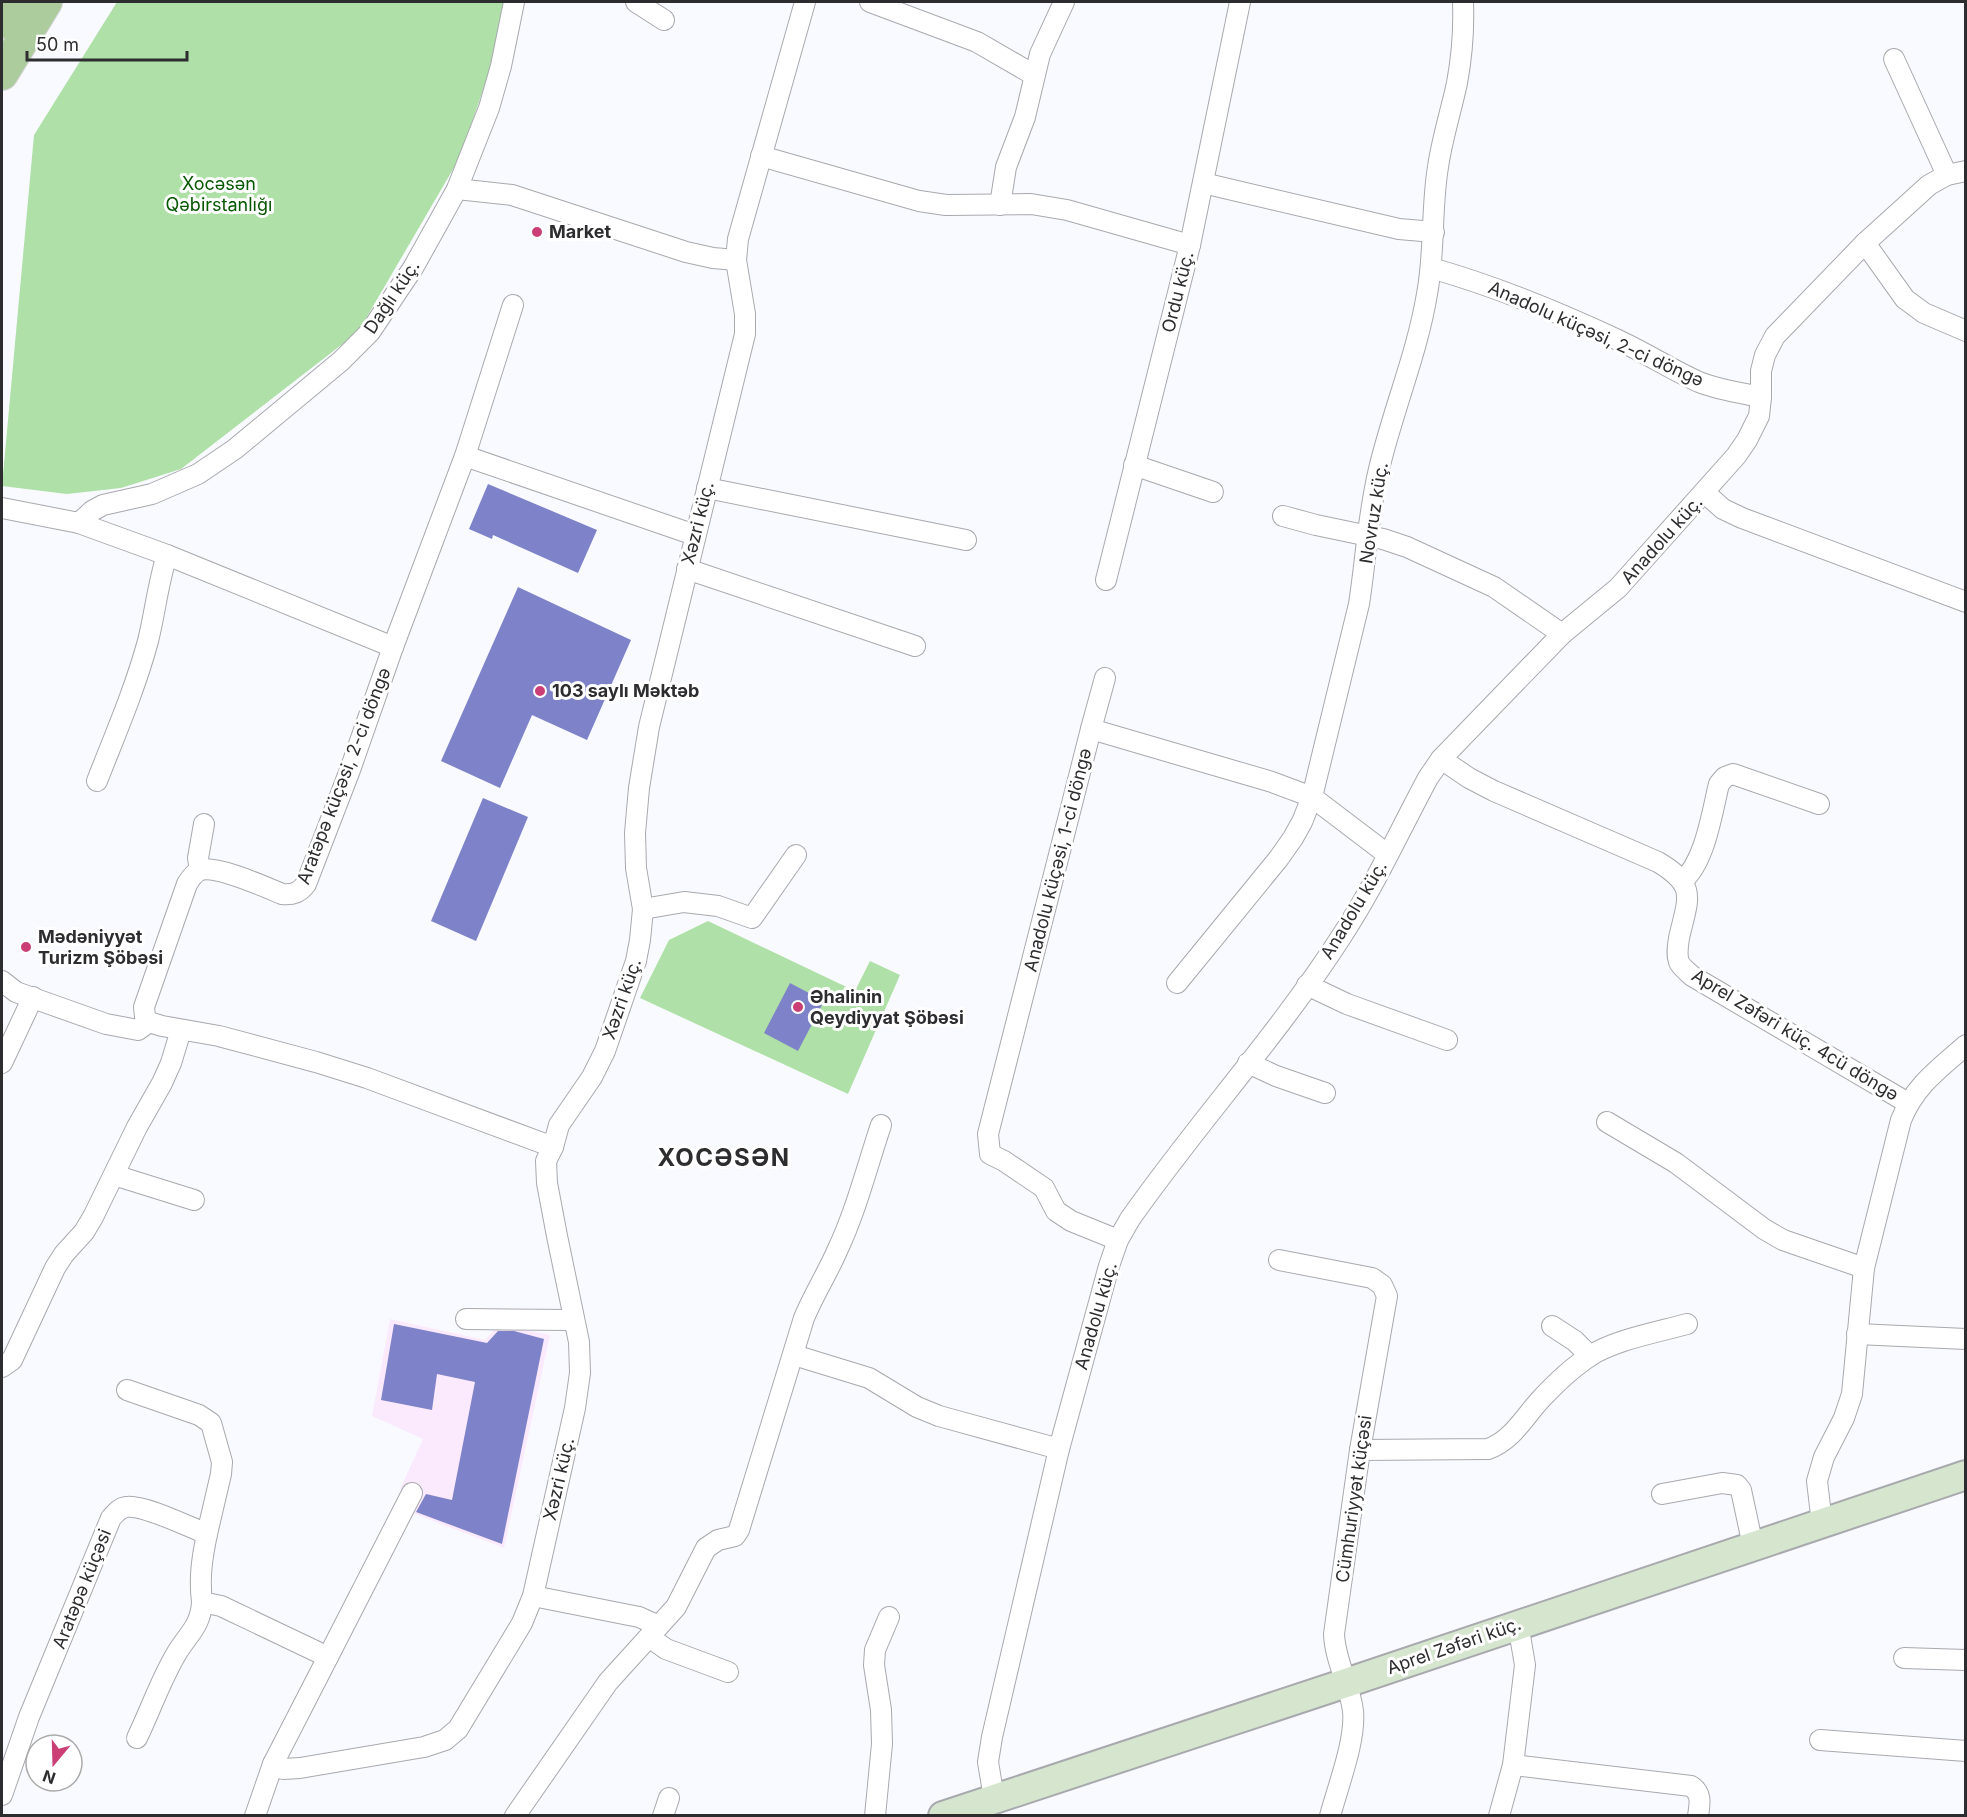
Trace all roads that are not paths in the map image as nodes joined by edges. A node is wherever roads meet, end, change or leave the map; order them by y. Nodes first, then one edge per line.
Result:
1 (14, 2) edge
2 (46, 2) edge
3 (514, 2) edge
4 (636, 2) edge
5 (805, 2) edge
6 (870, 2) edge
7 (1064, 2) edge
8 (1240, 2) edge
9 (1463, 2) edge
10 (664, 20) dead end
11 (2, 22) edge
12 (1894, 59) dead end
13 (2, 74) edge
14 (1034, 75) junction
15 (761, 156) junction
16 (1956, 173) edge
17 (1203, 183) junction
18 (457, 189) junction
19 (1000, 205) junction
20 (1434, 232) junction
21 (1865, 243) junction
22 (1190, 244) junction
23 (736, 260) junction
24 (1431, 268) junction
25 (513, 305) dead end
26 (1965, 331) edge
27 (1761, 397) junction
28 (465, 456) junction
29 (1134, 465) junction
30 (707, 488) junction
31 (1213, 492) dead end
32 (1705, 493) junction
33 (2, 508) edge
34 (1284, 516) dead end
35 (79, 523) junction
36 (686, 532) dead end
37 (1367, 536) junction
38 (966, 540) dead end
39 (167, 555) junction
40 (687, 569) junction
41 (1106, 580) dead end
42 (1965, 602) edge
43 (1562, 634) junction
44 (915, 646) dead end
45 (393, 647) junction
46 (1105, 678) dead end
47 (1091, 729) junction
48 (1441, 759) junction
49 (97, 781) dead end
50 (1312, 797) junction
51 (1819, 804) dead end
52 (204, 824) dead end
53 (1387, 854) junction
54 (796, 855) dead end
55 (200, 870) junction
56 (1682, 880) junction
57 (643, 909) junction
58 (2, 981) edge
59 (1177, 983) dead end
60 (1307, 985) junction
61 (33, 997) junction
62 (149, 1022) junction
63 (181, 1030) junction
64 (1447, 1040) dead end
65 (1965, 1045) edge
66 (2, 1063) edge
67 (1248, 1063) junction
68 (1325, 1094) dead end
69 (1908, 1103) junction
70 (1607, 1122) dead end
71 (881, 1125) dead end
72 (553, 1147) junction
73 (114, 1175) junction
74 (194, 1200) dead end
75 (1118, 1240) junction
76 (1279, 1260) dead end
77 (1864, 1268) junction
78 (466, 1319) dead end
79 (574, 1320) junction
80 (1687, 1324) dead end
81 (1552, 1326) dead end
82 (1857, 1334) junction
83 (1965, 1339) edge
84 (794, 1355) junction
85 (1590, 1356) junction
86 (2, 1367) edge
87 (127, 1390) dead end
88 (1059, 1449) junction
89 (1360, 1450) junction
90 (1965, 1475) edge
91 (412, 1493) dead end
92 (1662, 1494) dead end
93 (1822, 1523) junction
94 (207, 1534) junction
95 (1754, 1546) junction
96 (533, 1596) junction
97 (202, 1602) junction
98 (889, 1617) dead end
99 (1518, 1624) junction
100 (654, 1631) junction
101 (328, 1657) junction
102 (1904, 1658) dead end
103 (1965, 1660) edge
104 (728, 1672) dead end
105 (1346, 1683) junction
106 (137, 1738) dead end
107 (1820, 1740) dead end
108 (1965, 1751) edge
109 (273, 1764) junction
110 (1513, 1766) junction
111 (2, 1795) edge
112 (994, 1798) junction
113 (255, 1815) edge
114 (515, 1815) edge
115 (875, 1815) edge
116 (943, 1815) edge
117 (1330, 1815) edge
118 (1499, 1815) edge
119 (1698, 1815) edge

1 - 11 main road
2 - 13 main road
3 - 18 street, Dağlı küç.
4 - 10 street
5 - 15 street, Xəzri küç.
6 - 14 street
7 - 14 street
8 - 17 street, Ordu küç.
9 - 20 street, Novruz küç.
12 - 16 street
14 - 19 street
15 - 19 street
15 - 23 street, Xəzri küç.
16 - 21 street, Anadolu küç.
17 - 20 street
17 - 22 street, Ordu küç.
18 - 23 street
18 - 35 street, Dağlı küç.
19 - 22 street
20 - 24 street, Novruz küç.
21 - 26 street
21 - 27 street, Anadolu küç.
22 - 29 street, Ordu küç.
23 - 30 street, Xəzri küç.
24 - 27 street, Anadolu küçəsi, 2-ci döngə
24 - 37 street, Novruz küç.
25 - 28 street, Aratəpə küçəsi, 2-ci döngə
27 - 32 street, Anadolu küç.
28 - 36 street
28 - 45 street, Aratəpə küçəsi, 2-ci döngə
29 - 31 street
29 - 41 street, Ordu küç.
30 - 38 street
30 - 40 street, Xəzri küç.
32 - 42 street
32 - 43 street, Anadolu küç.
33 - 35 street, Aratəpə küçəsi, 2-ci döngə
34 - 37 street
35 - 39 street, Aratəpə küçəsi, 2-ci döngə
37 - 43 street
37 - 50 street, Novruz küç.
39 - 45 street, Aratəpə küçəsi, 2-ci döngə
39 - 49 street
40 - 44 street
40 - 57 street, Xəzri küç.
43 - 48 street, Anadolu küç.
45 - 55 street, Aratəpə küçəsi, 2-ci döngə
46 - 47 street
47 - 50 street, Anadolu küçəsi, 1-ci döngə
47 - 75 street, Anadolu küçəsi, 1-ci döngə
48 - 53 street, Anadolu küç.
48 - 56 street
50 - 53 street, Anadolu küçəsi, 1-ci döngə
50 - 59 street, Novruz küç.
51 - 56 street
52 - 55 street
53 - 60 street, Anadolu küç.
54 - 57 street
55 - 62 street
56 - 69 street, Aprel Zəfəri küç. 4cü döngə
57 - 72 street, Xəzri küç.
58 - 61 street
60 - 64 street
60 - 67 street, Anadolu küç.
61 - 62 street
61 - 66 street
62 - 63 street
63 - 72 street
63 - 73 street
65 - 69 street, Aprel Zəfəri küç. 4cü döngə
67 - 68 street
67 - 75 street, Anadolu küç.
69 - 77 street, Aprel Zəfəri küç. 4cü döngə
70 - 77 street
71 - 84 street
72 - 79 street, Xəzri küç.
73 - 74 street
73 - 86 street
75 - 88 street, Anadolu küç.
76 - 89 street, Cümhuriyyət küçəsi
77 - 82 street, Aprel Zəfəri küç. 4cü döngə
78 - 79 street
79 - 96 street, Xəzri küç.
80 - 85 street
81 - 85 street
82 - 83 street
82 - 93 street, Aprel Zəfəri küç. 4cü döngə
84 - 88 street
84 - 100 street
85 - 89 street
87 - 94 street
88 - 112 street, Anadolu küç.
89 - 105 street, Cümhuriyyət küçəsi
90 - 93 street, Aprel Zəfəri küç.
91 - 101 street
92 - 95 street
93 - 95 street, Aprel Zəfəri küç.
94 - 97 street
94 - 111 street, Aratəpə küçəsi
95 - 99 street, Aprel Zəfəri küç.
96 - 100 street
96 - 109 street, Xəzri küç.
97 - 101 street
97 - 106 street
98 - 115 street
99 - 105 street, Aprel Zəfəri küç.
99 - 110 street
100 - 104 street
100 - 114 street
101 - 109 street
102 - 103 street
105 - 112 street, Aprel Zəfəri küç.
105 - 117 street, Cümhuriyyət küçəsi
107 - 108 street
109 - 113 street
110 - 118 street
110 - 119 street
112 - 116 street, Aprel Zəfəri küç.

